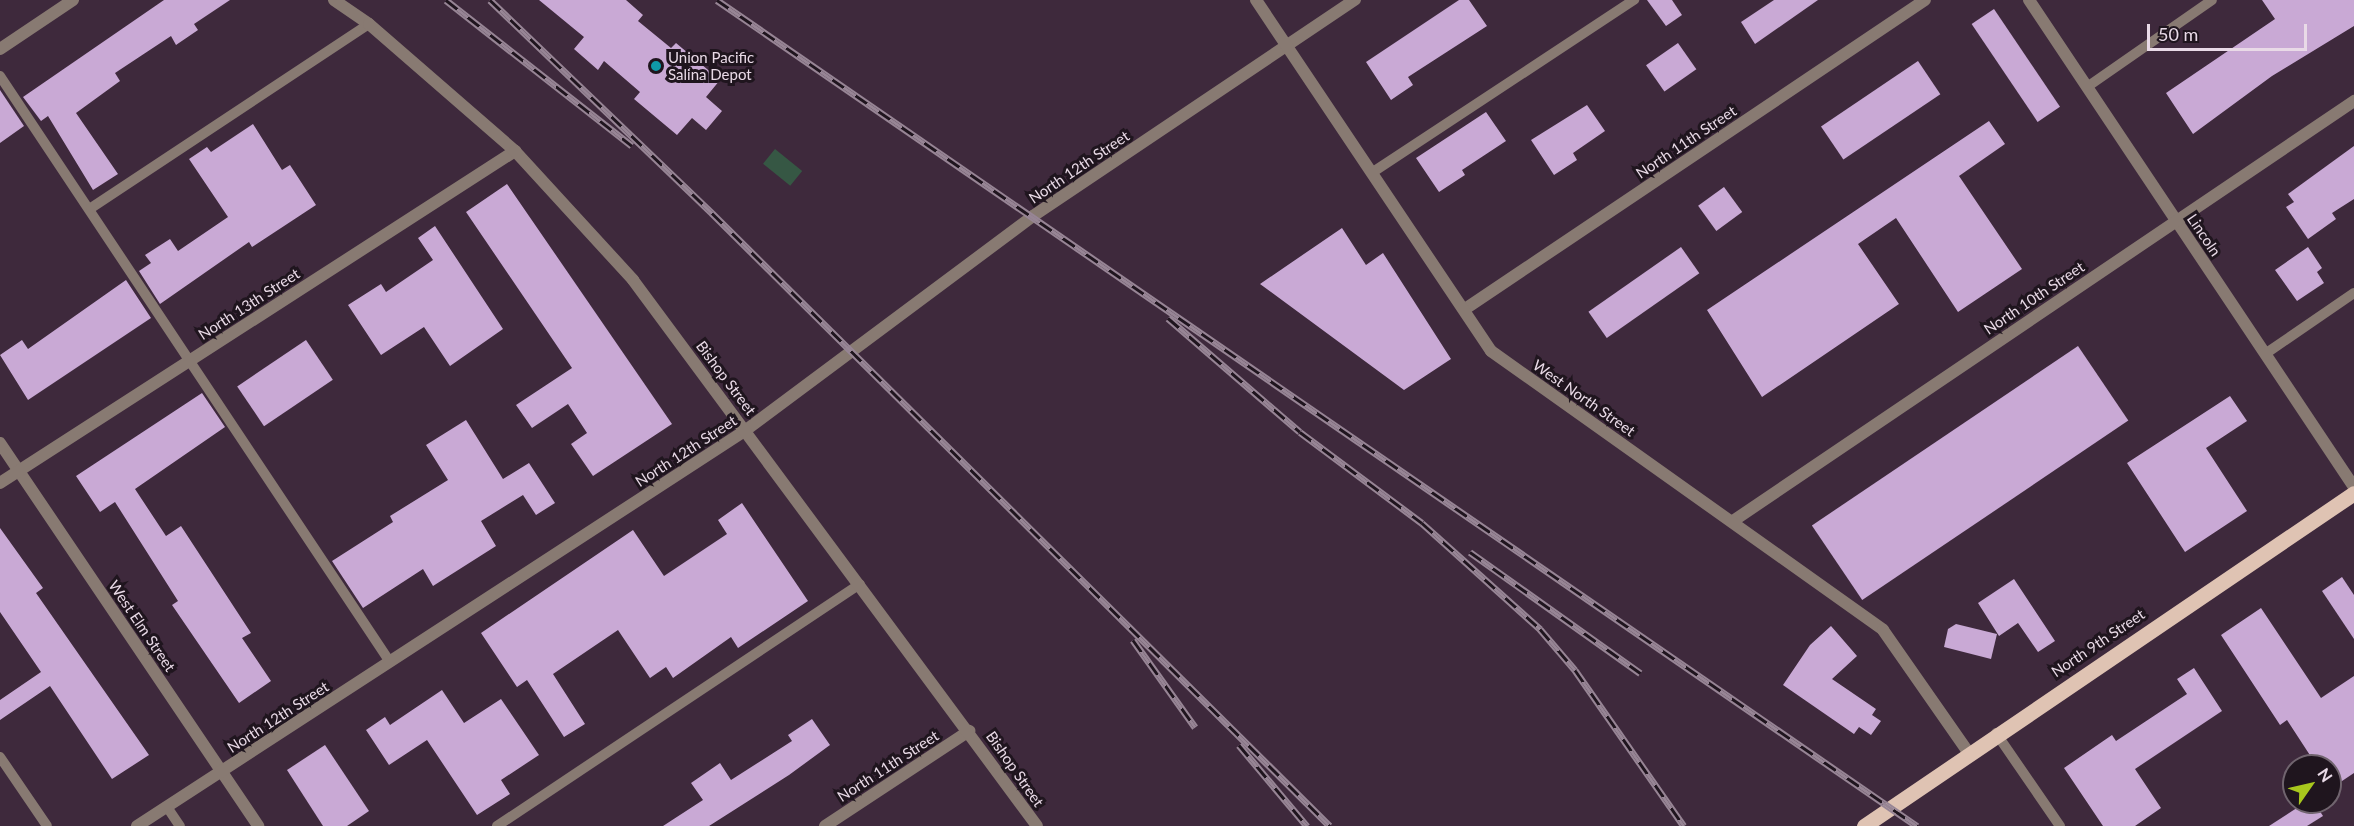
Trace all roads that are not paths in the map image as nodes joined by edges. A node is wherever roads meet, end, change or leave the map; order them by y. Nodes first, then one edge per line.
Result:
1 (73, 0) edge
2 (334, 0) edge
3 (1256, 0) edge
4 (1355, 0) edge
5 (1634, 0) edge
6 (1925, 0) edge
7 (2029, 0) edge
8 (2212, 0) edge
9 (369, 24) junction
10 (1287, 46) junction
11 (0, 49) edge
12 (0, 76) edge
13 (2087, 87) junction
14 (2354, 101) edge
15 (515, 151) junction
16 (1373, 172) junction
17 (91, 208) junction
18 (2176, 220) junction
19 (2354, 293) edge
20 (1465, 309) junction
21 (2265, 354) junction
22 (190, 360) junction
23 (746, 430) junction
24 (0, 443) edge
25 (19, 471) junction
26 (0, 483) edge
27 (2354, 487) edge
28 (2354, 493) edge
29 (1732, 521) junction
30 (860, 584) junction
31 (390, 662) junction
32 (969, 731) junction
33 (1996, 733) junction
34 (1968, 752) junction
35 (0, 757) edge
36 (222, 771) junction
37 (167, 807) junction
38 (47, 826) edge
39 (137, 826) edge
40 (180, 826) edge
41 (258, 826) edge
42 (497, 826) edge
43 (825, 826) edge
44 (1036, 826) edge
45 (1864, 826) edge
46 (2060, 826) edge

1 - 11 street
2 - 9 street, Bishop Street
3 - 10 street, West North Street
4 - 10 street, North 12th Street
5 - 16 lane
6 - 20 street, North 11th Street
7 - 13 street, Lincoln
8 - 13 lane
9 - 15 street, Bishop Street
9 - 17 lane
10 - 16 street, West North Street
10 - 23 street, North 12th Street
12 - 17 lane
13 - 18 street, Lincoln
14 - 18 street, North 10th Street
15 - 22 street, North 13th Street
15 - 23 street, Bishop Street
16 - 20 street, West North Street
17 - 22 lane
18 - 21 street, Lincoln
18 - 29 street, North 10th Street
19 - 21 lane
20 - 29 street, West North Street
21 - 27 street, Lincoln
22 - 25 street, North 13th Street
22 - 31 lane
23 - 30 street, Bishop Street
23 - 31 street, North 12th Street
24 - 25 street, West Elm Street
25 - 26 street, North 13th Street
25 - 36 street, West Elm Street
28 - 33 main road, North 9th Street
29 - 34 street, West North Street
30 - 32 street, Bishop Street
30 - 42 lane
31 - 36 street, North 12th Street
32 - 43 street, North 11th Street
32 - 44 street, Bishop Street
33 - 34 main road, North 9th Street
33 - 46 lane
34 - 45 main road, North 9th Street
35 - 38 lane
36 - 37 street, North 12th Street
36 - 41 street, West Elm Street
37 - 39 street, North 12th Street
37 - 40 lane

